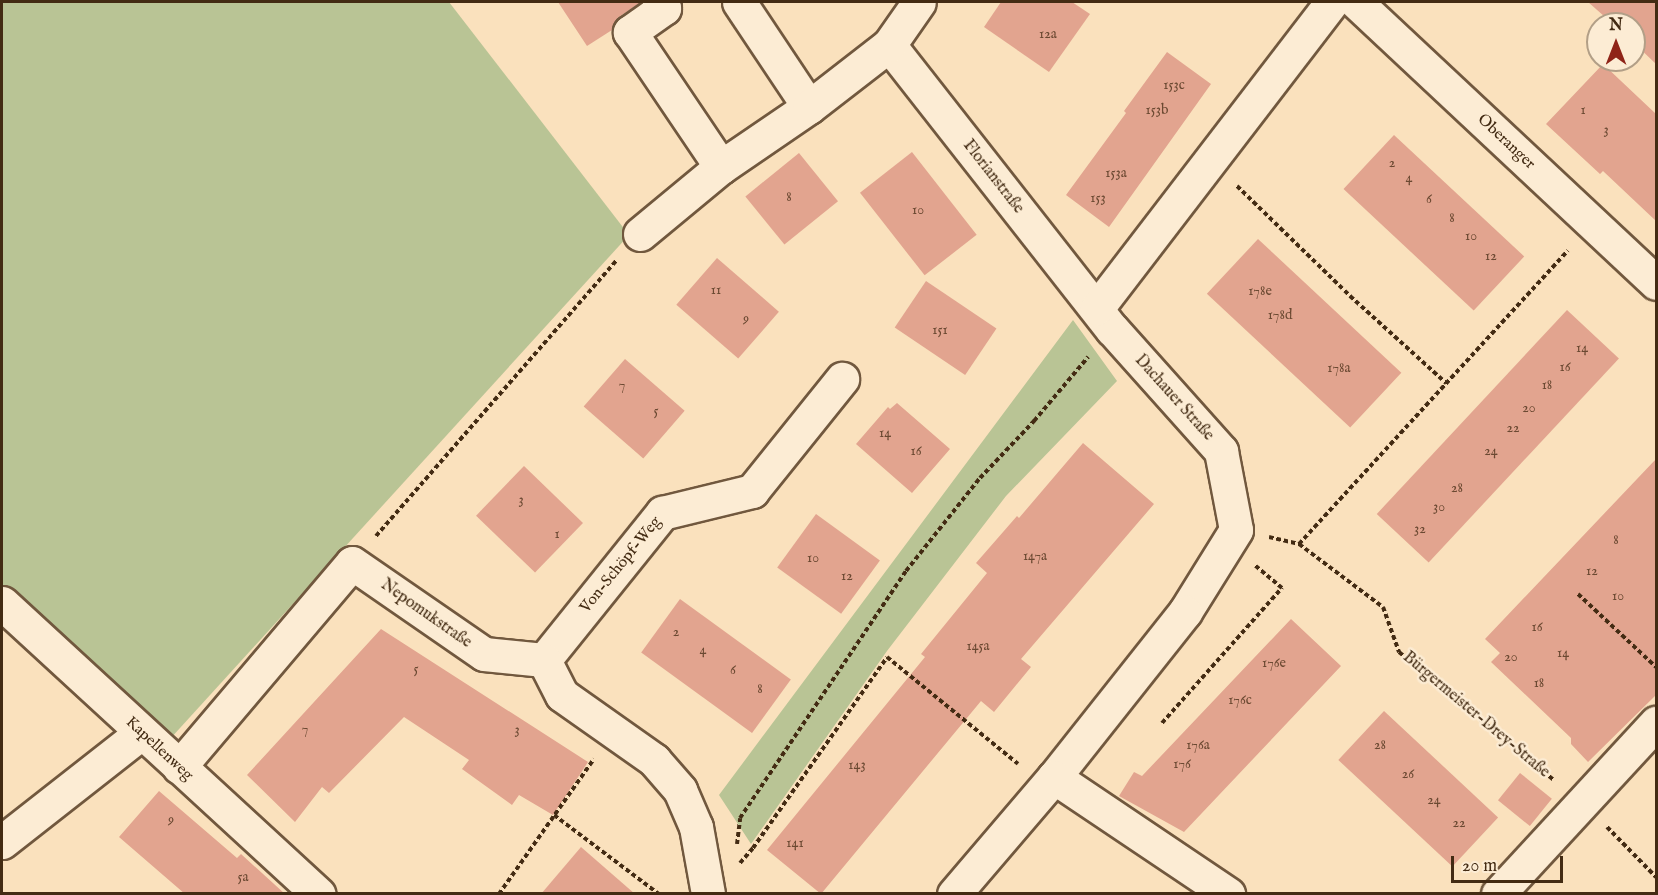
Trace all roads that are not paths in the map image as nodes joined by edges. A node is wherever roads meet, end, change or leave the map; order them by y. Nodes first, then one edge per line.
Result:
1 (659, 2) edge
2 (739, 2) edge
3 (919, 2) edge
4 (1332, 2) edge
5 (1356, 2) edge
6 (889, 45) junction
7 (809, 107) junction
8 (721, 166) junction
9 (640, 234) road end
10 (1656, 283) edge
11 (1105, 319) junction
12 (842, 380) dead end
13 (6, 616) edge
14 (544, 660) junction
15 (1656, 723) edge
16 (141, 733) junction
17 (179, 767) junction
18 (1050, 782) junction
19 (2, 842) edge
20 (318, 894) edge
21 (708, 894) edge
22 (954, 894) edge
23 (1228, 894) edge
24 (1498, 894) edge

1 - 8 street
2 - 7 street
3 - 6 street
4 - 11 street
5 - 10 street, Oberanger
6 - 7 street
6 - 11 street, Florianstraße
7 - 8 street
8 - 9 street
11 - 18 street, Dachauer Straße
12 - 14 street, Von-Schöpf-Weg
13 - 16 street, Kapellenweg
14 - 17 street, Nepomukstraße
14 - 21 street
15 - 24 street
16 - 17 street, Kapellenweg
16 - 19 street
17 - 20 street, Kapellenweg
18 - 22 street
18 - 23 street

